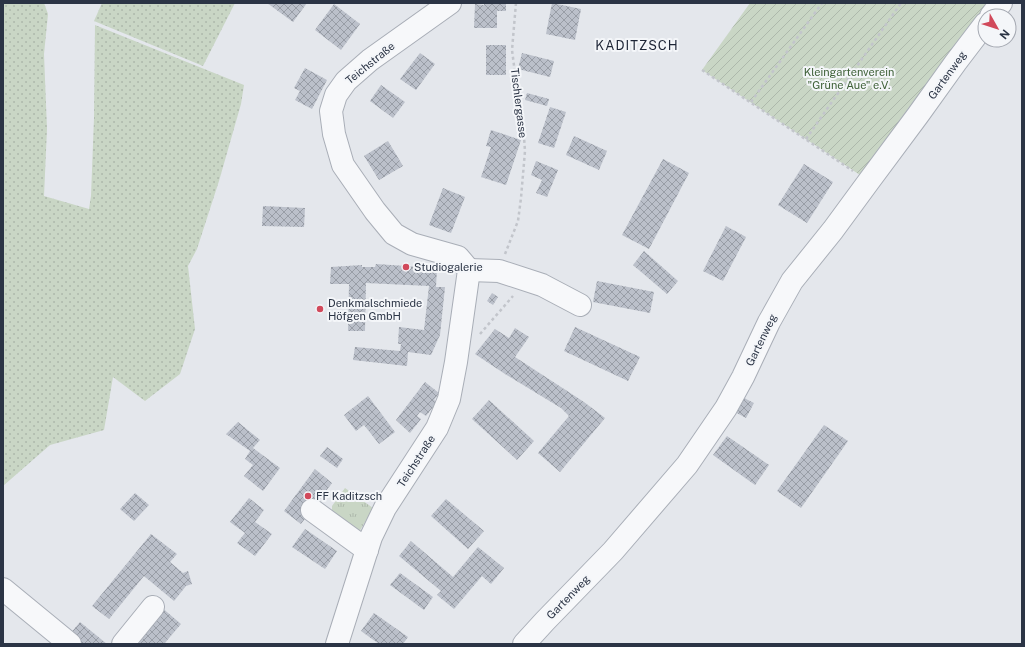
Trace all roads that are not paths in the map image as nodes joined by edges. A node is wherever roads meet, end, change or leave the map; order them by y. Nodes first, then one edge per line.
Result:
1 (438, 6) edge
2 (977, 34) edge
3 (469, 270) junction
4 (580, 304) dead end
5 (312, 510) dead end
6 (367, 550) junction
7 (3, 589) edge
8 (153, 607) dead end
9 (70, 644) edge
10 (124, 644) edge
11 (337, 644) edge
12 (524, 644) edge

1 - 3 street, Teichstraße
2 - 12 street, Gartenweg
3 - 4 street
3 - 6 street, Teichstraße
5 - 6 street
6 - 11 street, Teichstraße
7 - 9 street
8 - 10 street

